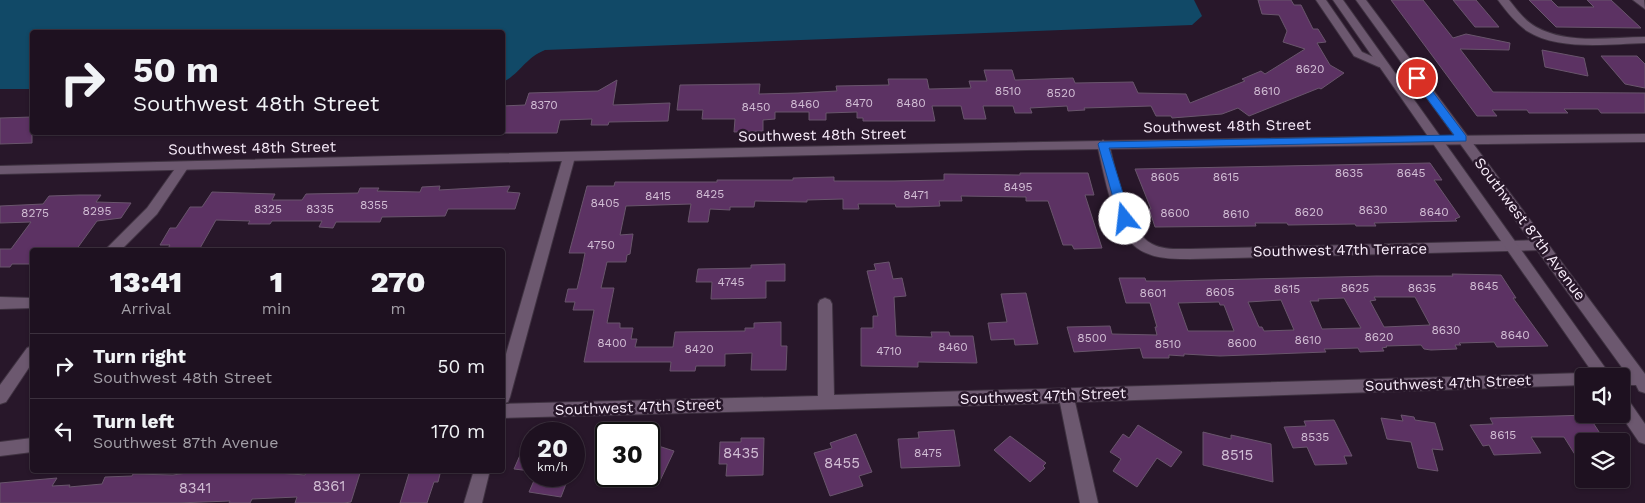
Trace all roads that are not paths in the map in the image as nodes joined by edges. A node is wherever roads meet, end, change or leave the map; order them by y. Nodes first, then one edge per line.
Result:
1 (1321, 0) edge
2 (1338, 0) edge
3 (1361, 0) edge
4 (1503, 0) edge
5 (1638, 0) edge
6 (1645, 6) edge
7 (1542, 34) joint
8 (1645, 40) edge
9 (1383, 65) junction
10 (1462, 138) junction
11 (1645, 138) edge
12 (1436, 139) junction
13 (1103, 144) junction
14 (569, 157) junction
15 (184, 166) junction
16 (0, 170) edge
17 (1542, 245) junction
18 (1512, 246) junction
19 (114, 248) edge
20 (0, 303) edge
21 (30, 303) edge
22 (825, 304) dead end
23 (30, 355) edge
24 (1597, 368) edge
25 (1575, 378) edge
26 (1642, 383) edge
27 (505, 386) edge
28 (1066, 396) junction
29 (0, 398) edge
30 (826, 402) junction
31 (505, 411) edge
32 (1630, 416) edge
33 (1645, 437) edge
34 (30, 445) edge
35 (0, 449) edge
36 (481, 473) edge
37 (473, 503) edge
38 (1089, 503) edge

1 - 9 street
2 - 9 street, Southwest 87th Avenue
3 - 10 street, Southwest 87th Avenue
4 - 7 street
5 - 6 street
7 - 8 street
9 - 12 street, Southwest 87th Avenue
10 - 11 street, Southwest 48th Street
10 - 12 street, Southwest 48th Street
10 - 17 street, Southwest 87th Avenue
12 - 13 street, Southwest 48th Street
12 - 18 street, Southwest 87th Avenue
13 - 14 street, Southwest 48th Street
13 - 18 street, Southwest 47th Terrace
14 - 15 street, Southwest 48th Street
14 - 27 street
15 - 16 street, Southwest 48th Street
15 - 19 street
17 - 18 street, Southwest 47th Terrace
17 - 26 street, Southwest 87th Avenue
18 - 24 street, Southwest 87th Avenue
20 - 21 street
22 - 30 street
23 - 29 street
25 - 28 street, Southwest 47th Street
28 - 30 street, Southwest 47th Street
28 - 38 street
30 - 31 street, Southwest 47th Street
32 - 33 street
34 - 35 street
36 - 37 street

